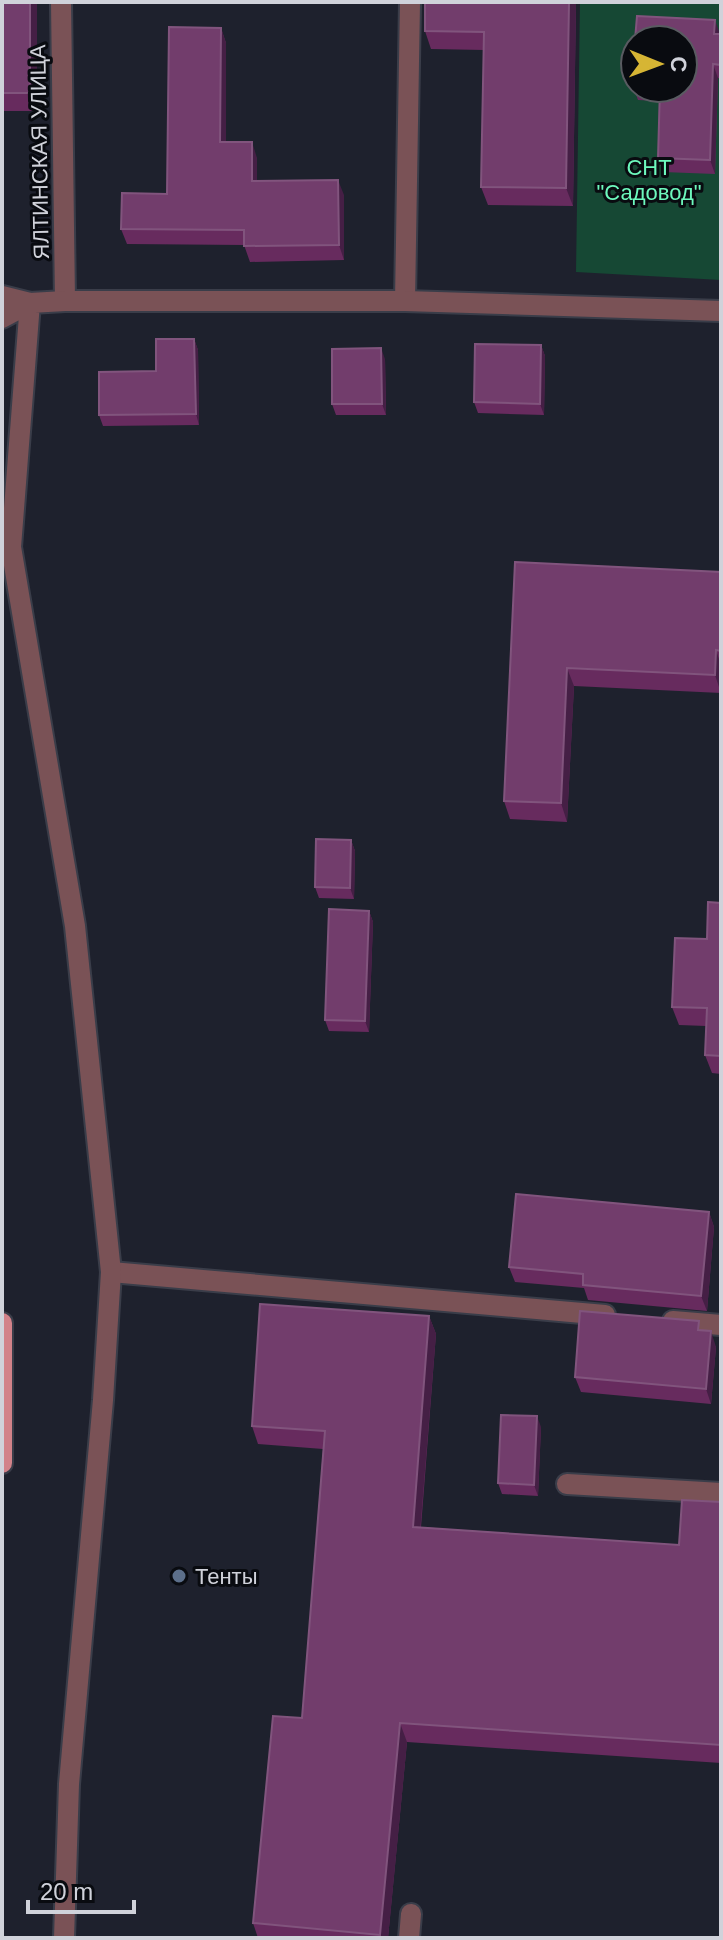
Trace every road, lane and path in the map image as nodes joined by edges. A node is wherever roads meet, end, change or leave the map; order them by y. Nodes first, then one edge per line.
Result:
1 (61, 2) edge
2 (410, 2) edge
3 (2, 296) edge
4 (65, 301) junction
5 (405, 301) junction
6 (30, 303) junction
7 (721, 311) edge
8 (2, 318) edge
9 (111, 1272) junction
10 (627, 1317) edge
11 (658, 1320) edge
12 (2, 1323) edge
13 (721, 1325) edge
14 (2, 1463) edge
15 (567, 1484) dead end
16 (721, 1493) edge
17 (411, 1914) dead end
18 (64, 1938) edge
19 (409, 1938) edge

1 - 4 street, ЯЛТИНСКАЯ УЛИЦА
2 - 5 street
3 - 6 street
4 - 5 street
4 - 6 street
5 - 7 street
6 - 8 street
6 - 9 street
9 - 10 street
9 - 18 street
11 - 13 street
12 - 14 main road
15 - 16 street
17 - 19 street

